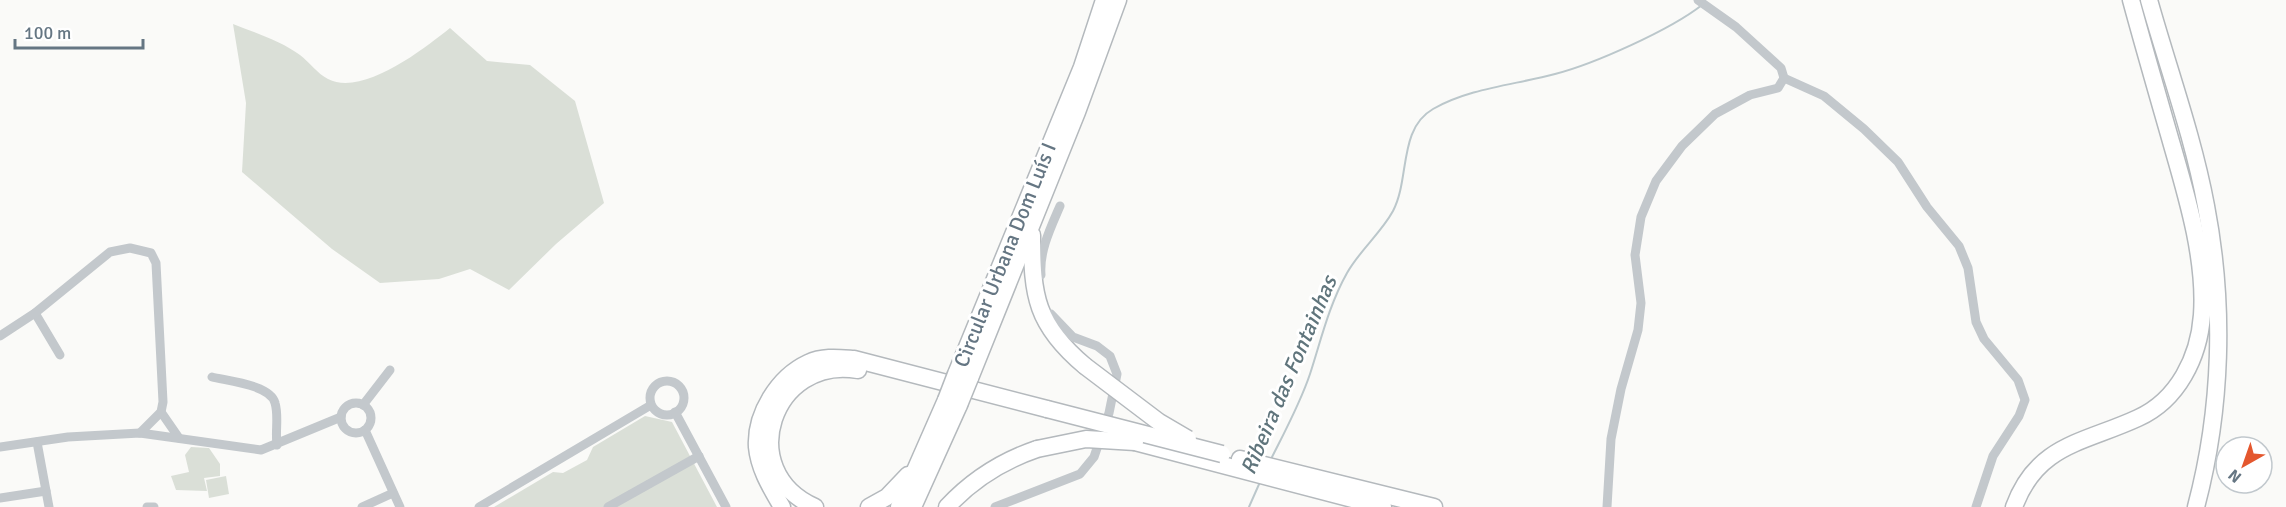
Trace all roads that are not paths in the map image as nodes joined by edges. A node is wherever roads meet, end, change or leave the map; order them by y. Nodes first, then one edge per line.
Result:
1 (1104, 0) edge
2 (1118, 0) edge
3 (1698, 0) edge
4 (2131, 0) edge
5 (2149, 0) edge
6 (1784, 78) junction
7 (1060, 206) dead end
8 (2198, 208) junction
9 (1032, 224) junction
10 (35, 313) junction
11 (0, 336) edge
12 (60, 355) dead end
13 (390, 370) dead end
14 (963, 376) junction
15 (212, 377) dead end
16 (952, 403) junction
17 (363, 405) junction
18 (651, 405) junction
19 (161, 412) junction
20 (675, 412) junction
21 (1046, 413) junction
22 (341, 417) junction
23 (365, 430) junction
24 (141, 433) junction
25 (179, 438) junction
26 (37, 442) junction
27 (1135, 442) junction
28 (278, 445) junction
29 (0, 447) edge
30 (925, 449) junction
31 (1222, 454) junction
32 (699, 456) junction
33 (46, 491) junction
34 (393, 493) junction
35 (496, 497) junction
36 (0, 498) edge
37 (49, 507) edge
38 (147, 507) edge
39 (154, 507) edge
40 (362, 507) edge
41 (400, 507) edge
42 (479, 507) edge
43 (501, 507) edge
44 (608, 507) edge
45 (726, 507) edge
46 (782, 507) edge
47 (815, 507) edge
48 (869, 507) edge
49 (898, 507) edge
50 (914, 507) edge
51 (947, 507) edge
52 (995, 507) edge
53 (1383, 507) edge
54 (1434, 507) edge
55 (1607, 507) edge
56 (1976, 507) edge
57 (2014, 507) edge
58 (2196, 507) edge

1 - 14 highway, Circular Urbana Dom Luís I
2 - 9 highway, Circular Urbana Dom Luís I
3 - 6 street
4 - 8 highway
5 - 8 highway
6 - 55 street
6 - 56 street
7 - 52 street
8 - 57 highway
8 - 58 highway
9 - 14 highway, Circular Urbana Dom Luís I
9 - 31 highway, bridge
10 - 11 street
10 - 12 street
10 - 19 street
13 - 17 street
14 - 16 highway, Circular Urbana Dom Luís I, bridge
15 - 28 street
16 - 30 highway, Circular Urbana Dom Luís I
16 - 50 highway, Circular Urbana Dom Luís I
17 - 22 street
17 - 23 street
18 - 20 street
18 - 20 street
18 - 35 street
19 - 24 street
19 - 25 street
20 - 32 street
21 - 27 highway, bridge
21 - 31 highway, bridge
21 - 46 highway
21 - 47 highway
22 - 23 street
22 - 28 street
23 - 34 street
24 - 25 street
24 - 26 street
25 - 28 street
26 - 29 street
26 - 33 street
27 - 51 highway, bridge
27 - 53 highway
30 - 48 highway
30 - 49 highway, Circular Urbana Dom Luís I
31 - 54 highway
32 - 44 street
32 - 45 street
33 - 36 street
33 - 37 street
34 - 40 street
34 - 41 street
35 - 42 street
35 - 43 street
38 - 39 street

